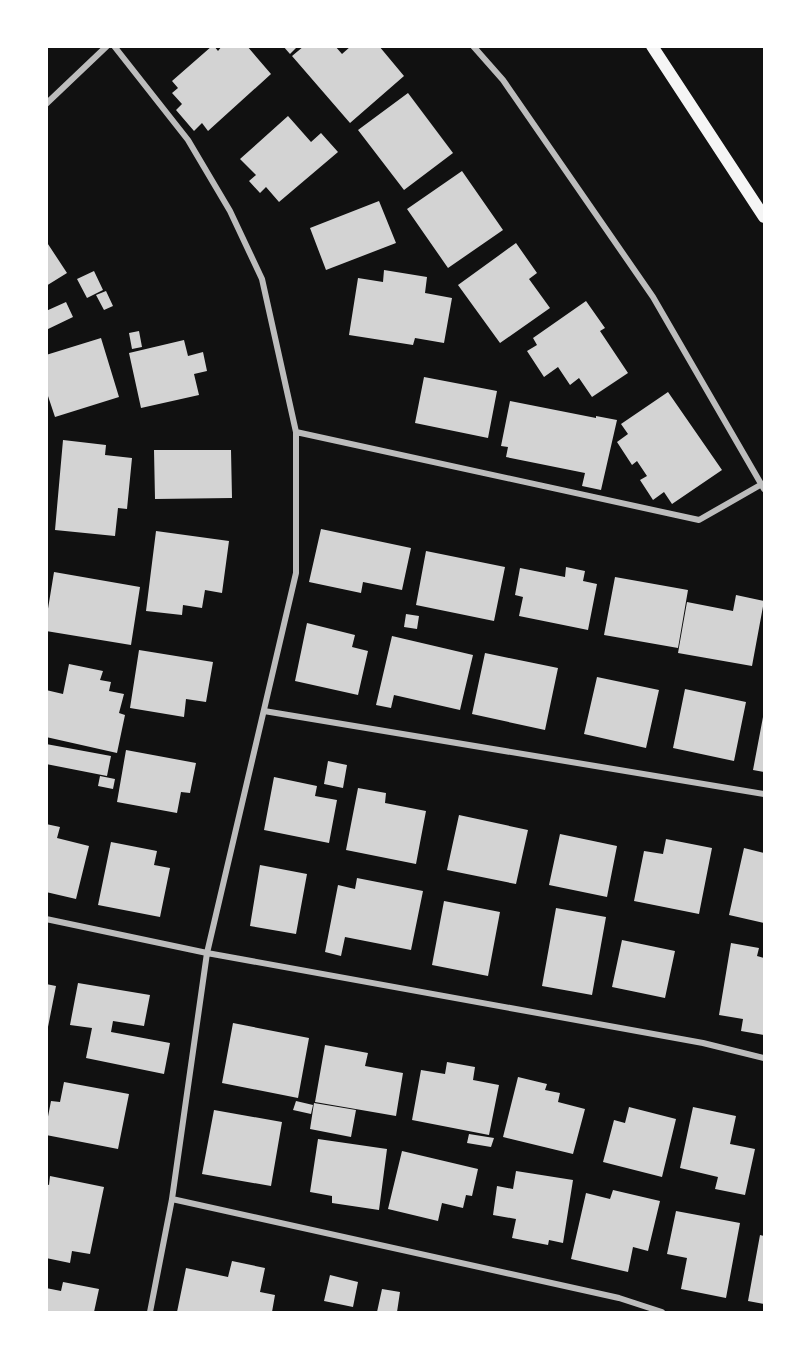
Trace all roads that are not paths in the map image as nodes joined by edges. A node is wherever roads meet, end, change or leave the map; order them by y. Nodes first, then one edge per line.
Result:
1 (107, 46) edge
2 (114, 46) edge
3 (473, 46) edge
4 (652, 46) edge
5 (46, 104) edge
6 (765, 217) edge
7 (296, 432) junction
8 (763, 487) edge
9 (264, 711) junction
10 (765, 794) edge
11 (46, 919) edge
12 (207, 953) junction
13 (765, 1058) edge
14 (172, 1199) junction
15 (150, 1312) edge
16 (662, 1312) edge

1 - 5 street
2 - 7 street
3 - 8 street
4 - 6 main road
7 - 8 street
7 - 9 street
9 - 10 street
9 - 12 street
11 - 12 street
12 - 13 street
12 - 14 street
14 - 15 street
14 - 16 street

